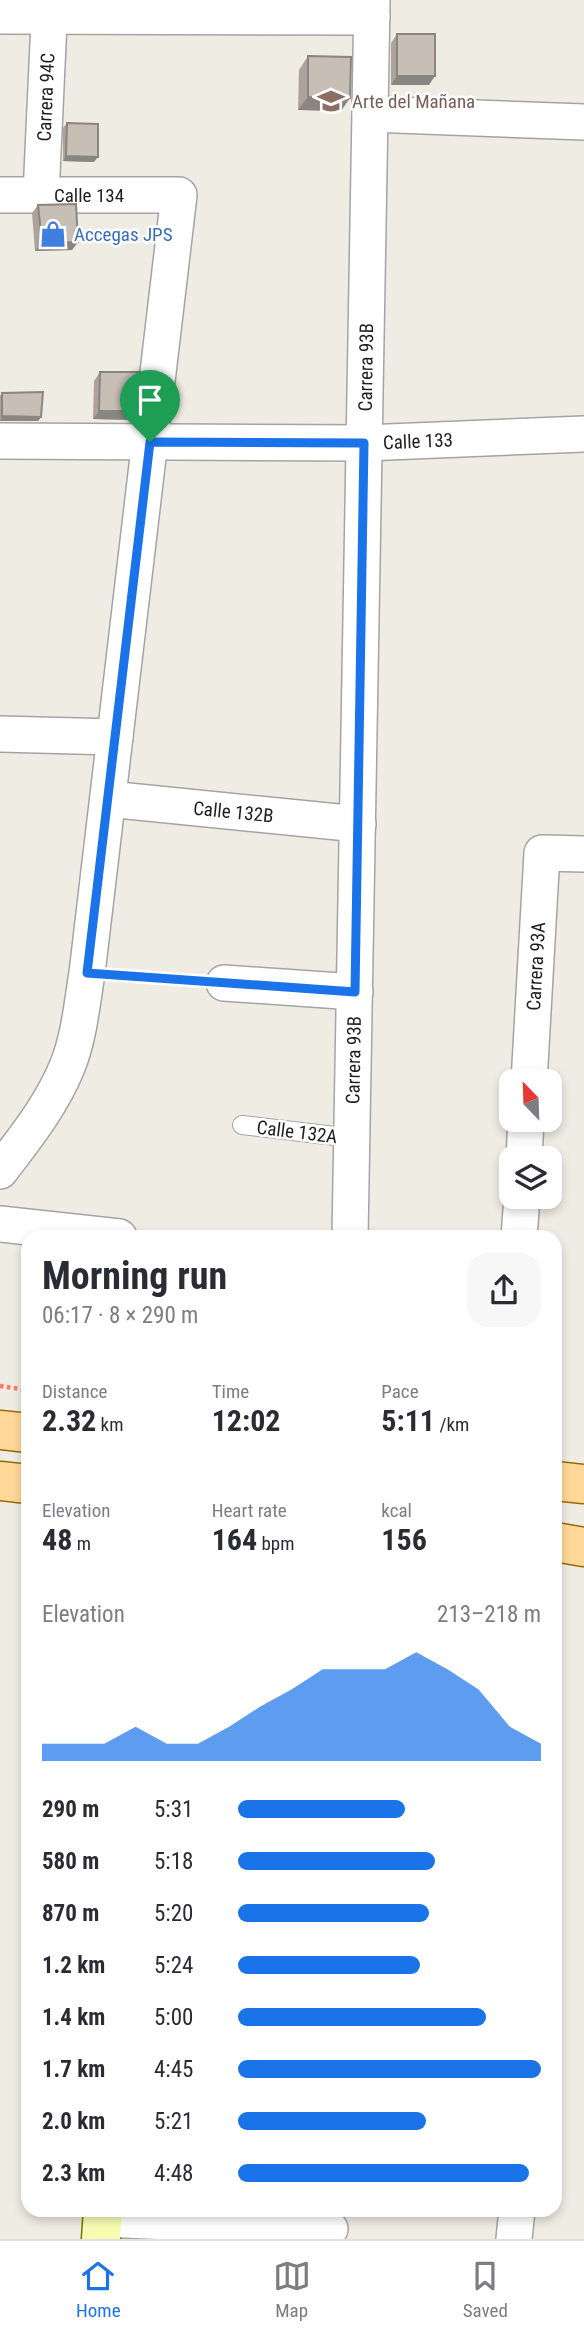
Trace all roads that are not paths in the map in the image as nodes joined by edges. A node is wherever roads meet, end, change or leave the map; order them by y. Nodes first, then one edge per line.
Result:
1 (49, 8) edge
2 (372, 8) edge
3 (0, 16) edge
4 (370, 114) junction
5 (584, 122) edge
6 (0, 195) edge
7 (41, 195) junction
8 (584, 434) edge
9 (0, 441) edge
10 (150, 442) junction
11 (364, 443) junction
12 (0, 734) edge
13 (115, 737) junction
14 (108, 799) junction
15 (358, 824) junction
16 (584, 855) edge
17 (223, 983) road end
18 (355, 992) junction
19 (530, 1069) edge
20 (243, 1125) dead end
21 (352, 1138) junction
22 (0, 1171) edge
23 (521, 1209) edge
24 (0, 1224) edge
25 (55, 1230) edge
26 (351, 1230) edge
27 (520, 1230) edge
28 (0, 1430) edge
29 (21, 1432) edge
30 (0, 1481) edge
31 (21, 1483) edge
32 (562, 1543) edge
33 (584, 1547) edge
34 (516, 2217) edge
35 (102, 2223) edge
36 (330, 2229) dead end
37 (514, 2239) edge

1 - 2 street
1 - 3 street
1 - 7 street, Carrera 94C
2 - 4 street, Carrera 93B
4 - 5 street
4 - 11 street, Carrera 93B
6 - 7 street, Calle 134
7 - 10 street, Calle 134
8 - 11 street, Calle 133
9 - 10 street, Calle 133
10 - 11 street, Calle 133
10 - 13 street
11 - 15 street, Carrera 93B
12 - 13 street
13 - 14 street
14 - 15 street, Calle 132B
14 - 22 street
15 - 18 street, Carrera 93B
16 - 19 street, Carrera 93A
17 - 18 street
18 - 21 street, Carrera 93B
20 - 21 lane, Calle 132A
21 - 26 street, Carrera 93B
23 - 27 street
24 - 25 street
28 - 29 main road
30 - 31 main road
32 - 33 main road
34 - 37 street
35 - 36 street

